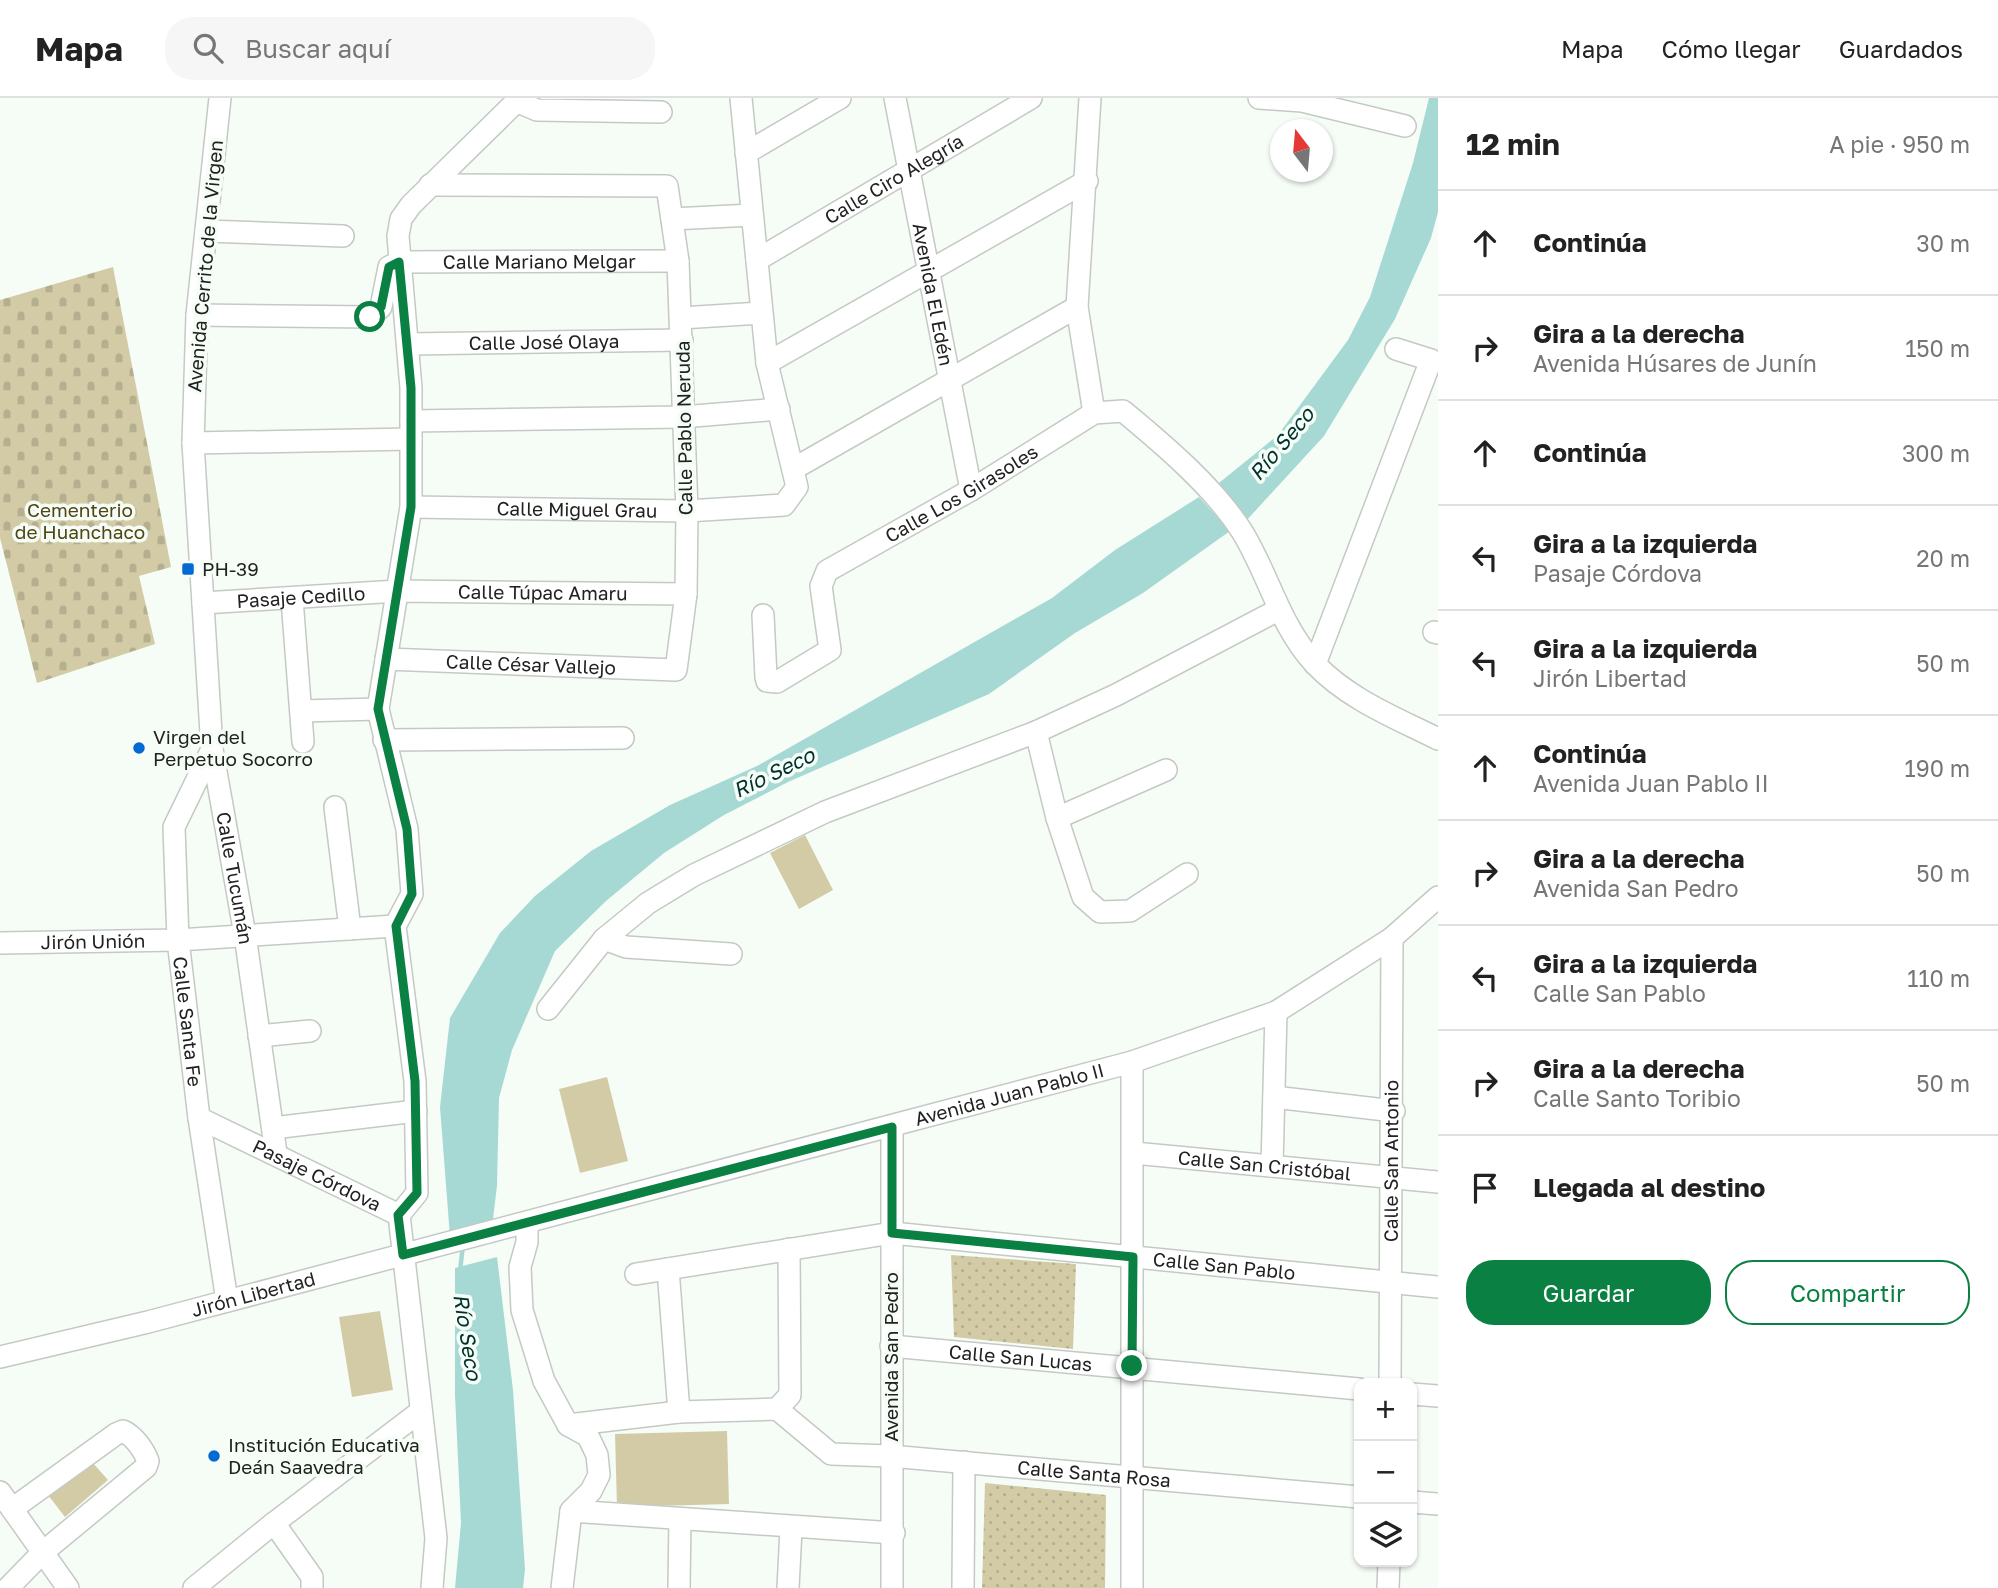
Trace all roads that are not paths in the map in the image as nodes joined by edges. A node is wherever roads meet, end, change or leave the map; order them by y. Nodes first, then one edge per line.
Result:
1 (220, 98) edge
2 (741, 98) edge
3 (841, 98) edge
4 (895, 98) edge
5 (1031, 98) edge
6 (1090, 98) edge
7 (1259, 98) edge
8 (518, 100) edge
9 (1302, 100) edge
10 (661, 112) dead end
11 (1405, 125) dead end
12 (746, 153) junction
13 (909, 168) junction
14 (1087, 181) junction
15 (430, 185) junction
16 (752, 215) junction
17 (672, 219) junction
18 (206, 231) junction
19 (343, 236) dead end
20 (757, 260) junction
21 (678, 261) junction
22 (399, 262) junction
23 (929, 273) junction
24 (1077, 307) junction
25 (761, 313) junction
26 (197, 315) junction
27 (681, 318) junction
28 (682, 340) junction
29 (408, 344) junction
30 (1396, 349) dead end
31 (767, 363) junction
32 (949, 378) junction
33 (779, 409) junction
34 (1094, 413) junction
35 (682, 417) junction
36 (411, 430) junction
37 (193, 443) junction
38 (795, 468) junction
39 (971, 491) junction
40 (411, 507) junction
41 (687, 511) junction
42 (398, 591) junction
43 (686, 594) junction
44 (292, 599) junction
45 (203, 603) junction
46 (1278, 610) junction
47 (762, 615) dead end
48 (386, 659) junction
49 (1315, 664) junction
50 (676, 670) joint
51 (378, 709) junction
52 (301, 711) junction
53 (1036, 732) junction
54 (623, 737) dead end
55 (1438, 739) edge
56 (384, 740) junction
57 (303, 742) dead end
58 (212, 749) junction
59 (1166, 770) dead end
60 (335, 807) dead end
61 (1057, 818) junction
62 (1188, 874) dead end
63 (1438, 897) edge
64 (396, 926) junction
65 (351, 929) junction
66 (245, 935) junction
67 (1392, 938) junction
68 (604, 939) junction
69 (178, 940) junction
70 (0, 943) edge
71 (731, 954) dead end
72 (548, 1009) dead end
73 (1276, 1012) junction
74 (310, 1031) dead end
75 (259, 1036) junction
76 (1132, 1062) junction
77 (1274, 1097) junction
78 (416, 1111) junction
79 (1394, 1111) junction
80 (199, 1118) junction
81 (892, 1127) junction
82 (272, 1128) junction
83 (276, 1153) junction
84 (1134, 1153) junction
85 (1272, 1166) junction
86 (1393, 1178) junction
87 (1438, 1182) edge
88 (398, 1215) junction
89 (527, 1223) junction
90 (506, 1228) joint
91 (892, 1233) junction
92 (789, 1249) junction
93 (403, 1255) junction
94 (1133, 1257) junction
95 (668, 1269) junction
96 (636, 1274) dead end
97 (1392, 1282) junction
98 (1438, 1287) edge
99 (227, 1301) junction
100 (891, 1346) junction
101 (0, 1357) edge
102 (1132, 1366) junction
103 (1390, 1378) edge
104 (1354, 1388) edge
105 (1417, 1394) edge
106 (1438, 1396) edge
107 (777, 1409) junction
108 (421, 1411) junction
109 (679, 1412) junction
110 (568, 1424) junction
111 (890, 1456) junction
112 (964, 1462) junction
113 (1132, 1477) junction
114 (1354, 1497) edge
115 (6, 1500) edge
116 (1417, 1502) edge
117 (1438, 1504) edge
118 (570, 1511) junction
119 (680, 1519) junction
120 (274, 1523) junction
121 (791, 1529) junction
122 (894, 1533) junction
123 (42, 1553) junction
124 (1389, 1567) edge
125 (8, 1588) edge
126 (68, 1588) edge
127 (194, 1588) edge
128 (312, 1588) edge
129 (432, 1588) edge
130 (562, 1588) edge
131 (679, 1588) edge
132 (788, 1588) edge
133 (892, 1588) edge
134 (963, 1588) edge
135 (1132, 1588) edge
136 (1388, 1588) edge

1 - 18 street, Avenida Cerrito de la Virgen
2 - 12 street
3 - 12 street
4 - 13 street, Avenida El Edén
5 - 13 street, Calle Ciro Alegría
6 - 14 street
7 - 9 street
8 - 10 street
8 - 15 street
9 - 11 street
12 - 16 street
13 - 20 street, Calle Ciro Alegría
13 - 23 street, Avenida El Edén
14 - 23 street
14 - 24 street
15 - 17 street, Calle Pablo Neruda
15 - 22 street
16 - 17 street
16 - 20 street
17 - 21 street, Calle Pablo Neruda
18 - 19 street
18 - 26 street, Avenida Cerrito de la Virgen
20 - 25 street
21 - 22 street, Calle Mariano Melgar
21 - 27 street, Calle Pablo Neruda
22 - 26 street
22 - 29 street
23 - 31 street
23 - 32 street, Avenida El Edén
24 - 32 street
24 - 34 street
25 - 27 street
25 - 31 street
26 - 37 street, Avenida Cerrito de la Virgen
27 - 28 street, Calle Pablo Neruda
28 - 29 street, Calle José Olaya
28 - 35 street, Calle Pablo Neruda
29 - 36 street
30 - 49 street
31 - 33 street
32 - 38 street
32 - 39 street, Avenida El Edén
33 - 35 street
33 - 38 street
34 - 39 street, Calle Los Girasoles
34 - 46 street
35 - 36 street
35 - 41 street, Calle Pablo Neruda
36 - 37 street
36 - 40 street
37 - 45 street, Avenida Cerrito de la Virgen
38 - 41 street, Calle Miguel Grau
39 - 47 street, Calle Los Girasoles
40 - 41 street, Calle Miguel Grau
40 - 42 street
41 - 43 street, Calle Pablo Neruda
42 - 43 street, Calle Túpac Amaru
42 - 44 street, Pasaje Cedillo
42 - 48 street
43 - 50 street, Calle Pablo Neruda
44 - 45 street, Pasaje Cedillo
44 - 52 street
45 - 58 street, Calle Tucumán
46 - 49 street
46 - 53 street
48 - 50 street, Calle César Vallejo
48 - 51 street
49 - 55 street
51 - 52 street
51 - 56 street
52 - 57 street
53 - 61 street
53 - 68 street
54 - 56 street
56 - 64 street
58 - 66 street, Calle Tucumán
58 - 69 street, Calle Santa Fe
59 - 61 street
60 - 65 street
61 - 62 street
63 - 67 street, Avenida Juan Pablo II
64 - 65 street, Jirón Unión
64 - 78 street
65 - 66 street, Jirón Unión
66 - 69 street, Jirón Unión
66 - 75 street, Calle Tucumán
67 - 73 street, Avenida Juan Pablo II
67 - 79 street, Calle San Antonio
68 - 71 street
68 - 72 street
69 - 70 street, Jirón Unión
69 - 80 street, Calle Santa Fe
73 - 76 street, Avenida Juan Pablo II
73 - 77 street
74 - 75 street
75 - 82 street, Calle Tucumán
76 - 81 street, Avenida Juan Pablo II
76 - 84 street
77 - 79 street
77 - 85 street
78 - 82 street
78 - 88 street
79 - 86 street, Calle San Antonio
80 - 83 street, Pasaje Córdova
80 - 99 street, Calle Santa Fe
81 - 89 street, Avenida Juan Pablo II
81 - 91 street, Avenida San Pedro
82 - 83 street, Calle Tucumán
83 - 88 street, Pasaje Córdova
84 - 85 street, Calle San Cristóbal
84 - 94 street
85 - 86 street, Calle San Cristóbal
86 - 87 street, Calle San Cristóbal
86 - 97 street, Calle San Antonio
88 - 93 street, Pasaje Córdova
89 - 90 street, Avenida Juan Pablo II
89 - 110 street
90 - 93 street, Jirón Libertad
91 - 92 street, Calle San Pablo
91 - 94 street, Calle San Pablo
91 - 100 street, Avenida San Pedro
92 - 95 street, Calle San Pablo
92 - 107 street
93 - 99 street, Jirón Libertad
93 - 108 street, Pasaje Córdova
94 - 97 street, Calle San Pablo
94 - 102 street
95 - 96 street, Calle San Pablo
95 - 109 street
97 - 98 street, Calle San Pablo
97 - 103 street, Calle San Antonio
99 - 101 street, Jirón Libertad
100 - 102 street, Calle San Lucas
100 - 111 street, Avenida San Pedro
102 - 104 street, Calle San Lucas
102 - 113 street
105 - 106 street
107 - 109 street
107 - 111 street, Calle Santa Rosa
108 - 120 street
108 - 129 street, Pasaje Córdova
109 - 110 street
110 - 118 street
111 - 112 street, Calle Santa Rosa
111 - 122 street, Avenida San Pedro
112 - 113 street, Calle Santa Rosa
112 - 134 street
113 - 114 street, Calle Santa Rosa
113 - 135 street
115 - 123 street
115 - 123 street
116 - 117 street
118 - 119 street
118 - 130 street
119 - 121 street
119 - 131 street
120 - 127 street
120 - 128 street
121 - 122 street
121 - 132 street
122 - 133 street, Avenida San Pedro
123 - 125 street
123 - 126 street
124 - 136 street

